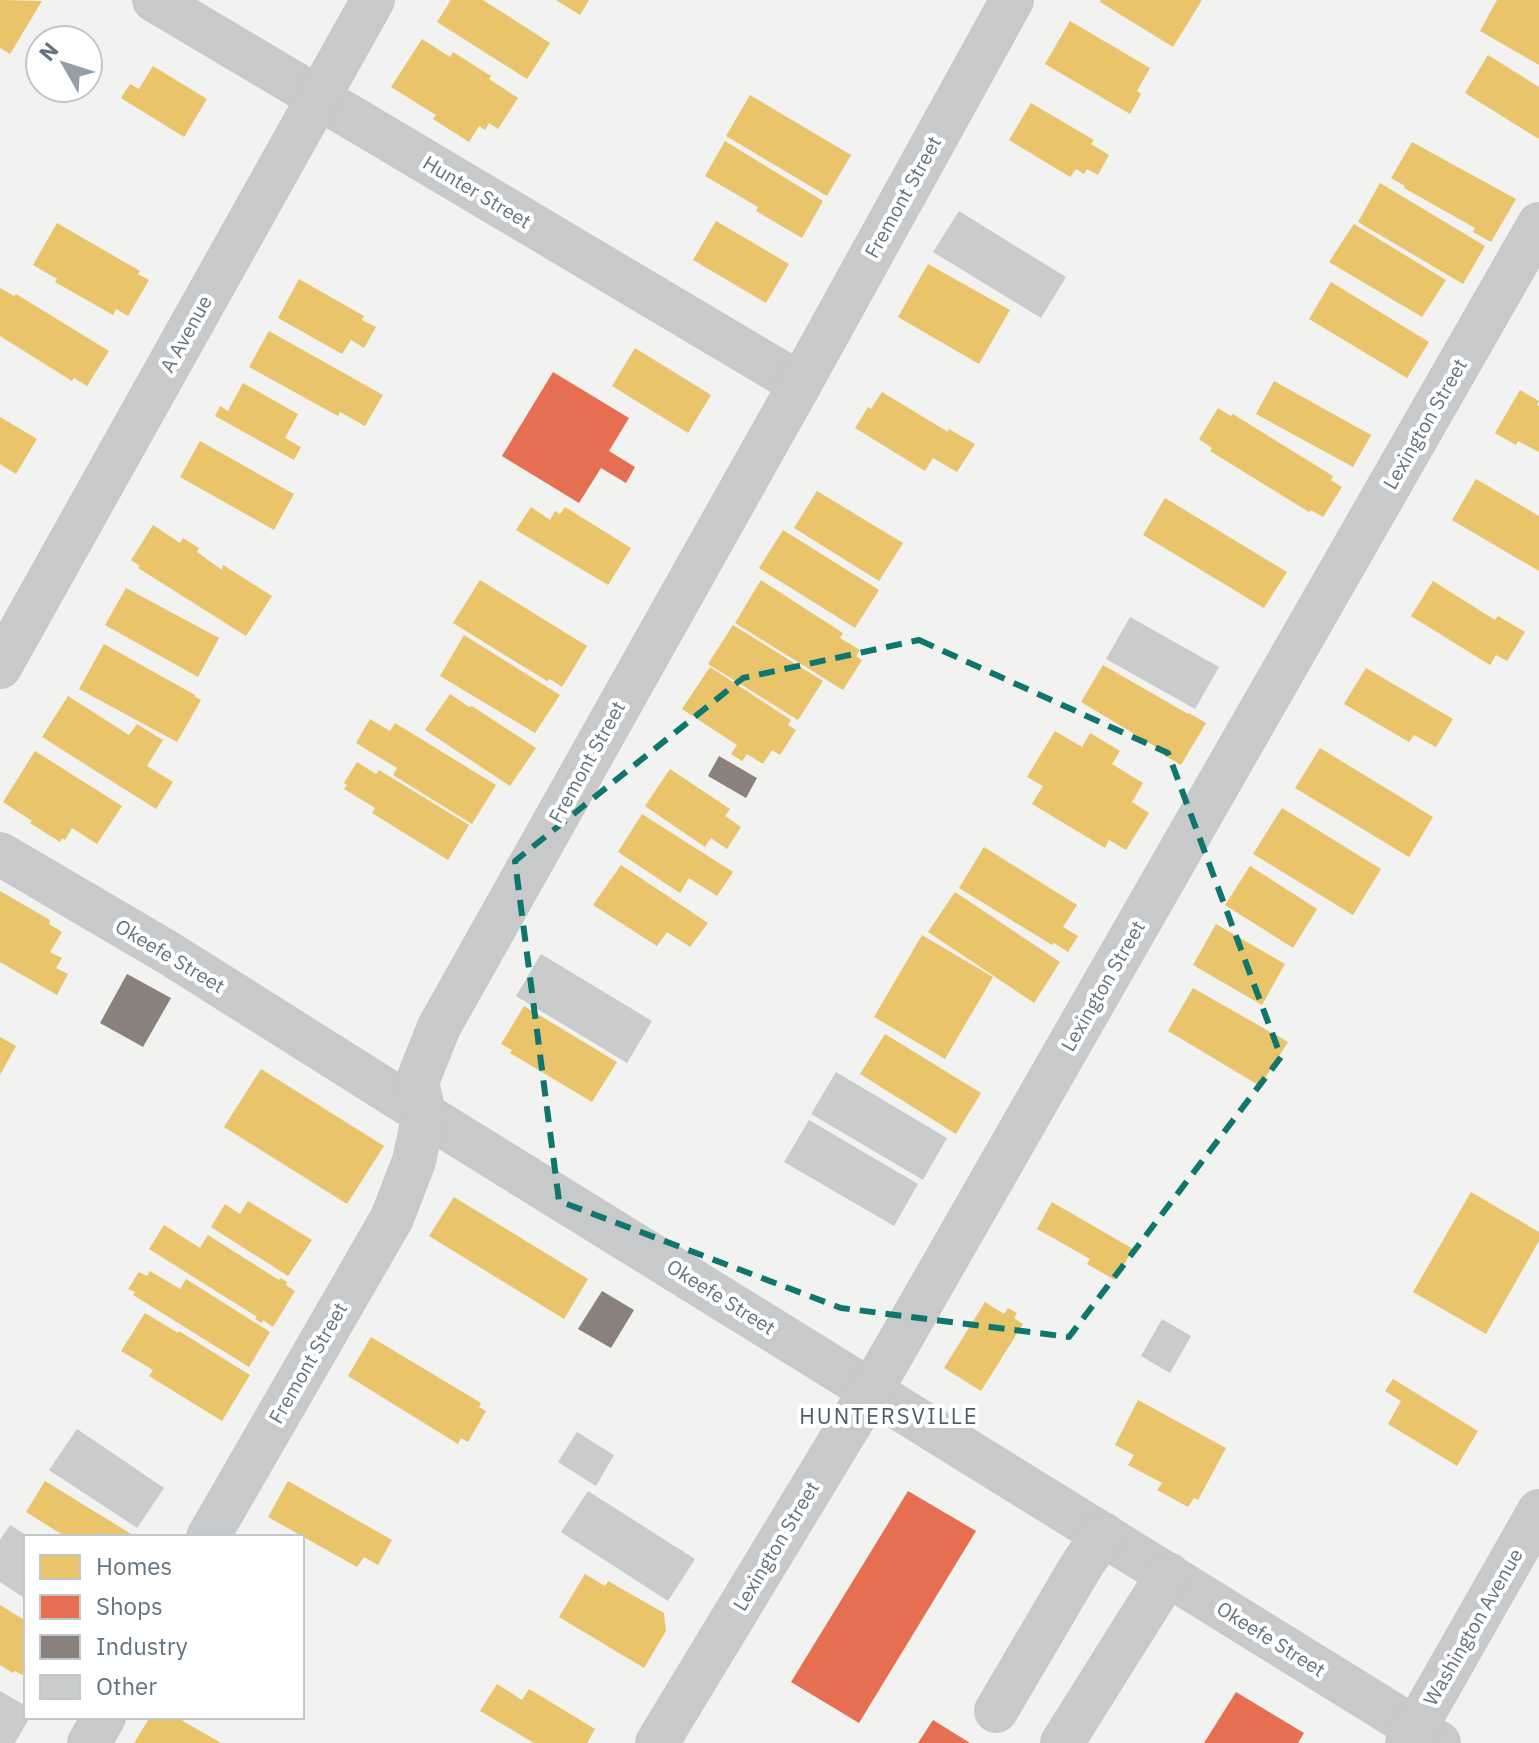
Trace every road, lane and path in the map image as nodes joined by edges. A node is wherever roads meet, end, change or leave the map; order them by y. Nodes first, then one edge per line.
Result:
1 (154, 0) edge
2 (373, 0) edge
3 (1012, 0) edge
4 (318, 98) junction
5 (1539, 224) edge
6 (800, 384) junction
7 (0, 667) edge
8 (0, 854) edge
9 (424, 1114) junction
10 (871, 1390) junction
11 (1539, 1511) edge
12 (1103, 1534) junction
13 (209, 1535) edge
14 (1168, 1574) junction
15 (996, 1711) dead end
16 (103, 1719) edge
17 (1420, 1738) edge
18 (89, 1743) edge
19 (657, 1743) edge
20 (1062, 1743) edge

1 - 4 street, Hunter Street
2 - 4 street, A Avenue
3 - 6 street, Fremont Street
4 - 6 street, Hunter Street
4 - 7 street, A Avenue
5 - 10 street, Lexington Street
6 - 9 street, Fremont Street
8 - 9 street, Okeefe Street
9 - 10 street, Okeefe Street
9 - 13 street, Fremont Street
10 - 12 street, Okeefe Street
10 - 19 street, Lexington Street
11 - 17 street, Washington Avenue
12 - 14 street, Okeefe Street
12 - 15 street
14 - 17 street, Okeefe Street
14 - 20 street
16 - 18 street

